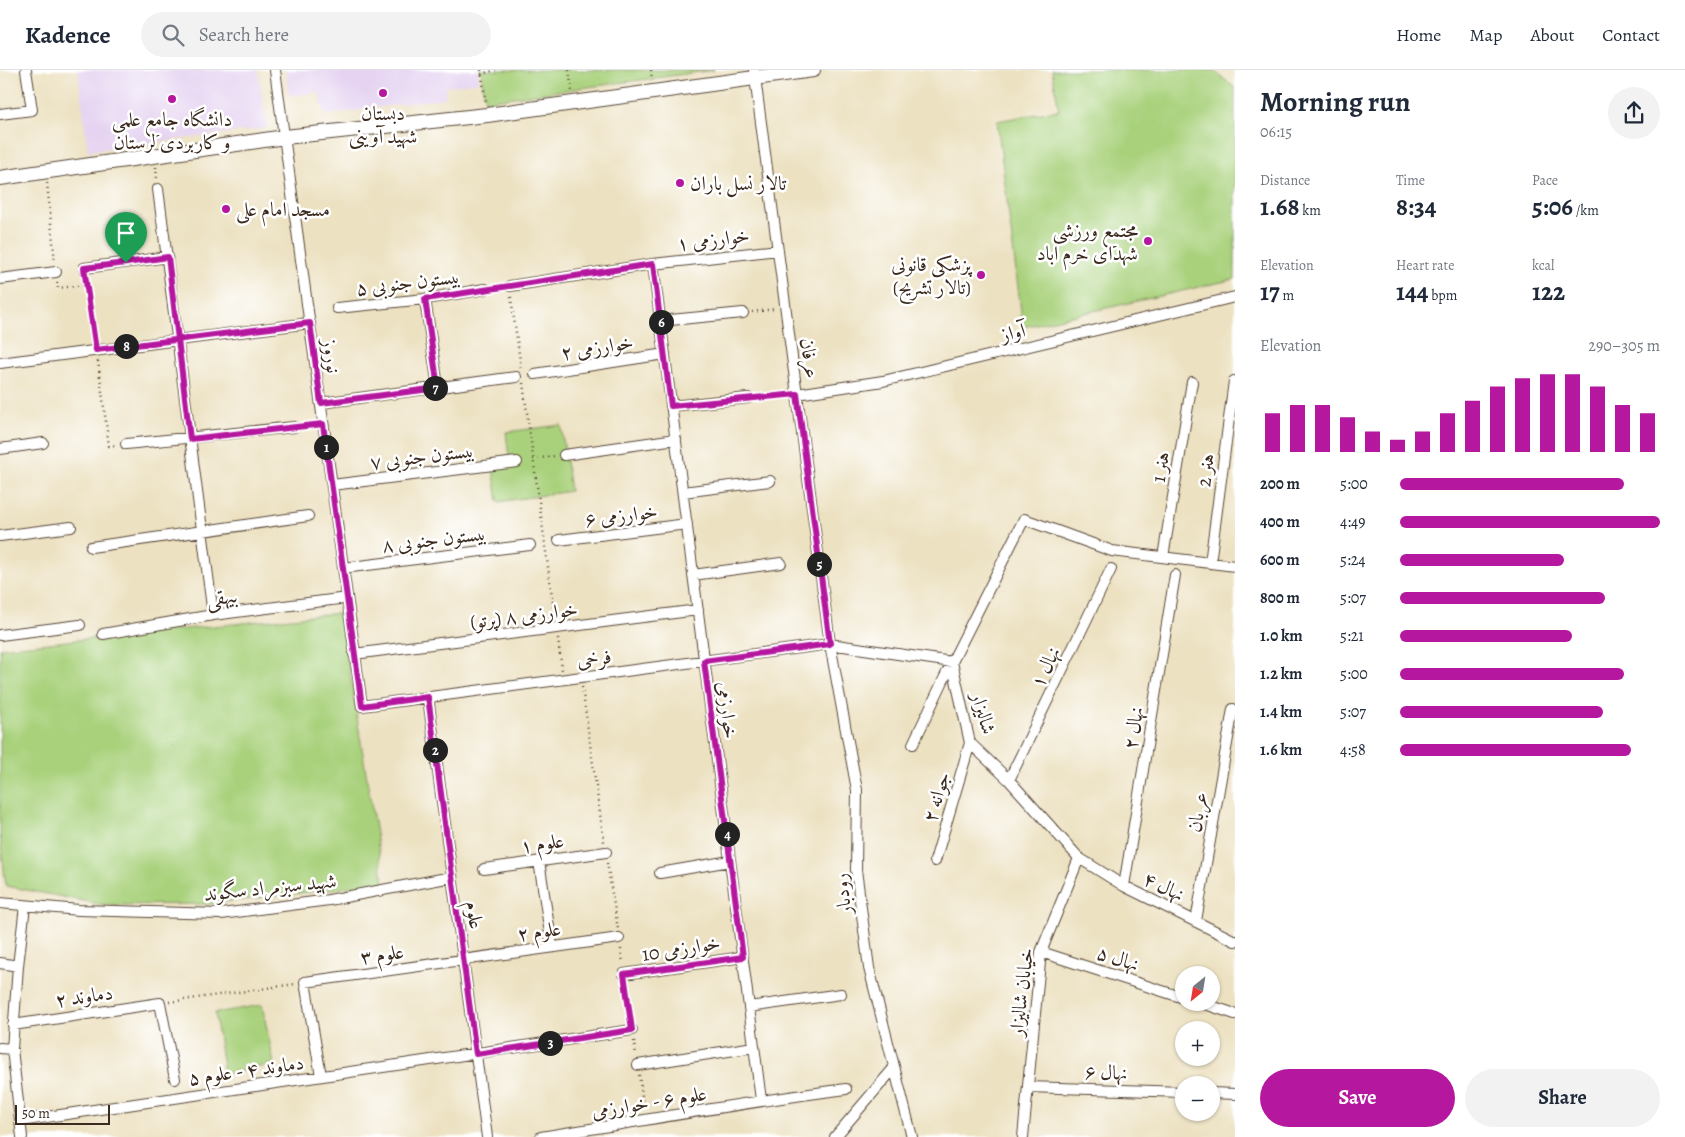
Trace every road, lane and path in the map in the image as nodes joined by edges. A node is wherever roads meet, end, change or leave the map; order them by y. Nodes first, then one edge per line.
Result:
1 (26, 70) edge
2 (275, 70) edge
3 (496, 70) edge
4 (569, 70) edge
5 (813, 70) edge
6 (481, 72) edge
7 (755, 74) edge
8 (574, 103) junction
9 (0, 114) edge
10 (487, 114) junction
11 (285, 137) junction
12 (154, 156) junction
13 (45, 171) junction
14 (0, 178) edge
15 (158, 188) joint
16 (778, 250) junction
17 (168, 257) junction
18 (653, 264) junction
19 (84, 268) joint
20 (56, 272) junction
21 (0, 279) edge
22 (86, 285) junction
23 (510, 286) joint
24 (484, 289) dead end
25 (1235, 297) edge
26 (425, 299) junction
27 (336, 308) dead end
28 (785, 308) junction
29 (743, 313) joint
30 (660, 321) junction
31 (310, 323) junction
32 (177, 340) junction
33 (96, 350) junction
34 (665, 354) junction
35 (0, 363) edge
36 (535, 374) dead end
37 (516, 377) dead end
38 (1234, 381) dead end
39 (1192, 382) dead end
40 (438, 388) junction
41 (797, 394) junction
42 (748, 398) joint
43 (321, 403) junction
44 (671, 406) junction
45 (294, 428) dead end
46 (190, 439) junction
47 (676, 439) junction
48 (43, 443) dead end
49 (126, 444) joint
50 (0, 448) edge
51 (564, 455) joint
52 (533, 459) junction
53 (517, 462) joint
54 (770, 481) dead end
55 (332, 485) junction
56 (683, 492) junction
57 (308, 516) dead end
58 (687, 524) junction
59 (71, 527) dead end
60 (202, 531) junction
61 (0, 536) edge
62 (559, 540) joint
63 (544, 543) junction
64 (530, 545) joint
65 (91, 548) dead end
66 (1163, 558) junction
67 (781, 563) dead end
68 (1210, 563) junction
69 (1235, 566) edge
70 (343, 568) junction
71 (1112, 569) dead end
72 (693, 575) junction
73 (1175, 575) dead end
74 (347, 598) junction
75 (698, 610) junction
76 (213, 615) junction
77 (80, 625) dead end
78 (556, 628) junction
79 (103, 634) dead end
80 (0, 635) edge
81 (830, 644) junction
82 (354, 654) junction
83 (704, 661) junction
84 (952, 662) junction
85 (580, 677) junction
86 (564, 680) junction
87 (428, 697) junction
88 (362, 706) joint
89 (1233, 709) dead end
90 (970, 743) junction
91 (914, 744) dead end
92 (1009, 780) junction
93 (606, 852) junction
94 (1079, 858) junction
95 (730, 860) junction
96 (540, 861) junction
97 (935, 861) dead end
98 (484, 869) dead end
99 (660, 873) dead end
100 (452, 877) junction
101 (1124, 886) junction
102 (0, 903) edge
103 (24, 906) junction
104 (1196, 921) junction
105 (619, 938) junction
106 (1235, 942) edge
107 (552, 947) junction
108 (1041, 952) junction
109 (743, 957) junction
110 (463, 959) junction
111 (0, 963) edge
112 (18, 966) junction
113 (624, 974) junction
114 (305, 982) junction
115 (841, 994) dead end
116 (1175, 995) edge
117 (160, 1003) junction
118 (749, 1007) junction
119 (1220, 1009) edge
120 (1235, 1014) edge
121 (13, 1025) junction
122 (632, 1030) junction
123 (754, 1047) junction
124 (0, 1048) edge
125 (12, 1049) junction
126 (476, 1054) junction
127 (638, 1066) junction
128 (894, 1068) junction
129 (321, 1076) junction
130 (175, 1079) dead end
131 (1028, 1087) junction
132 (846, 1089) dead end
133 (1175, 1092) edge
134 (1220, 1094) edge
135 (1235, 1094) edge
136 (761, 1100) junction
137 (20, 1121) junction
138 (646, 1121) junction
139 (22, 1137) edge
140 (488, 1137) edge
141 (541, 1137) edge
142 (835, 1137) edge
143 (912, 1137) edge
144 (1023, 1137) edge

1 - 9 street
2 - 11 street, نوروز
3 - 6 path
4 - 8 path
5 - 7 street
6 - 10 path
7 - 8 street
7 - 16 street, عرفان
8 - 10 street
10 - 11 street
11 - 12 street
11 - 31 street, نوروز
12 - 13 street
12 - 15 path
13 - 14 street
13 - 20 path
15 - 17 street
16 - 18 street, خوارزمی ۱
16 - 28 street, عرفان
17 - 19 street
17 - 32 street
18 - 23 street, خوارزمی ۱
18 - 30 street, خوارزمی
19 - 22 path
20 - 21 street
20 - 22 path
22 - 33 path
23 - 52 path
24 - 26 street, بیستون جنوبی ۵
25 - 41 street, آواز
26 - 27 street, بیستون جنوبی ۵
26 - 40 street
28 - 29 path
28 - 41 street, عرفان
29 - 30 street
30 - 34 street, خوارزمی
31 - 32 street
31 - 43 street, نوروز
32 - 33 street
32 - 46 street
33 - 35 street
33 - 49 path
34 - 36 street, خوارزمی ۲
34 - 44 street, خوارزمی
37 - 40 street
38 - 68 street, هنر 2
39 - 66 street, هنر 1
40 - 43 street
41 - 42 path
41 - 81 street, عرفان
42 - 44 street
43 - 55 street, نوروز
44 - 47 street, خوارزمی
45 - 46 street
46 - 49 street
46 - 60 street
47 - 51 street
47 - 56 street, خوارزمی
48 - 50 street
51 - 52 path
52 - 53 path
52 - 63 path
53 - 55 street, بیستون جنوبی ۷
54 - 56 street
55 - 70 street, نوروز
56 - 58 street, خوارزمی
57 - 60 street
58 - 62 street, خوارزمی ۶
58 - 72 street, خوارزمی
59 - 61 street
60 - 65 street
60 - 76 street
62 - 63 path
63 - 64 path
63 - 78 path
64 - 70 street, بیستون جنوبی ۸
66 - 68 street
66 - 84 street
67 - 72 street
68 - 69 street
70 - 74 street, نوروز
71 - 92 street, نهال ۱
72 - 75 street, خوارزمی
73 - 101 street, نهال ۲
74 - 76 street, بیهقی
74 - 82 street, نوروز
75 - 78 street, خوارزمی ۸ (پرتو)
75 - 83 street, خوارزمی
76 - 79 street, بیهقی
77 - 80 street
78 - 82 street, خوارزمی ۸ (پرتو)
78 - 86 path
81 - 83 street, فرخی
81 - 84 street
81 - 128 street, رودبار
82 - 88 street, نوروز
83 - 85 street, فرخی
83 - 95 street, خوارزمی
84 - 90 street, شالیزار
84 - 91 street
85 - 86 street, فرخی
85 - 93 path
86 - 87 street, فرخی
87 - 88 street, فرخی
87 - 100 street, علوم
89 - 104 street, عربان
90 - 92 street, شالیزار
90 - 97 street, جوانه ۲
92 - 94 street, شالیزار
93 - 96 street, علوم ۱
93 - 105 path
94 - 101 street, نهال ۴
94 - 108 street, خیابان شالیزار
95 - 99 street
95 - 109 street, خوارزمی
96 - 98 street, علوم ۱
96 - 107 street
100 - 103 street, شهید سبزمراد سگوند
100 - 110 street, علوم
101 - 104 street, نهال ۴
102 - 103 street, شهید سبزمراد سگوند
103 - 112 street
104 - 106 street, نهال ۴
105 - 107 street, علوم ۲
105 - 113 path
107 - 110 street, علوم ۲
108 - 116 street, نهال ۵
108 - 131 street, خیابان شالیزار
109 - 113 street, خوارزمی 10
109 - 118 street, خوارزمی
110 - 114 street, علوم ۳
110 - 126 street, علوم
111 - 112 street
112 - 121 street
113 - 122 path
114 - 117 path
114 - 129 street
115 - 118 street
117 - 121 street, دماوند ۲
117 - 130 street
118 - 123 street, خوارزمی
119 - 120 street
121 - 125 street
122 - 126 street, دماوند ۴ - علوم ۵
122 - 127 path
123 - 127 street
123 - 136 street, خوارزمی
124 - 125 street
125 - 137 street
126 - 129 street, دماوند ۴ - علوم ۵
126 - 140 street, علوم
127 - 138 path
128 - 142 street
128 - 143 street, رودبار
129 - 137 street, دماوند ۴ - علوم ۵
131 - 133 street, نهال ۶
131 - 144 street, خیابان شالیزار
132 - 136 street, علوم ۶ - خوارزمی
134 - 135 street
136 - 138 street, علوم ۶ - خوارزمی
137 - 139 street
138 - 141 street, علوم ۶ - خوارزمی

